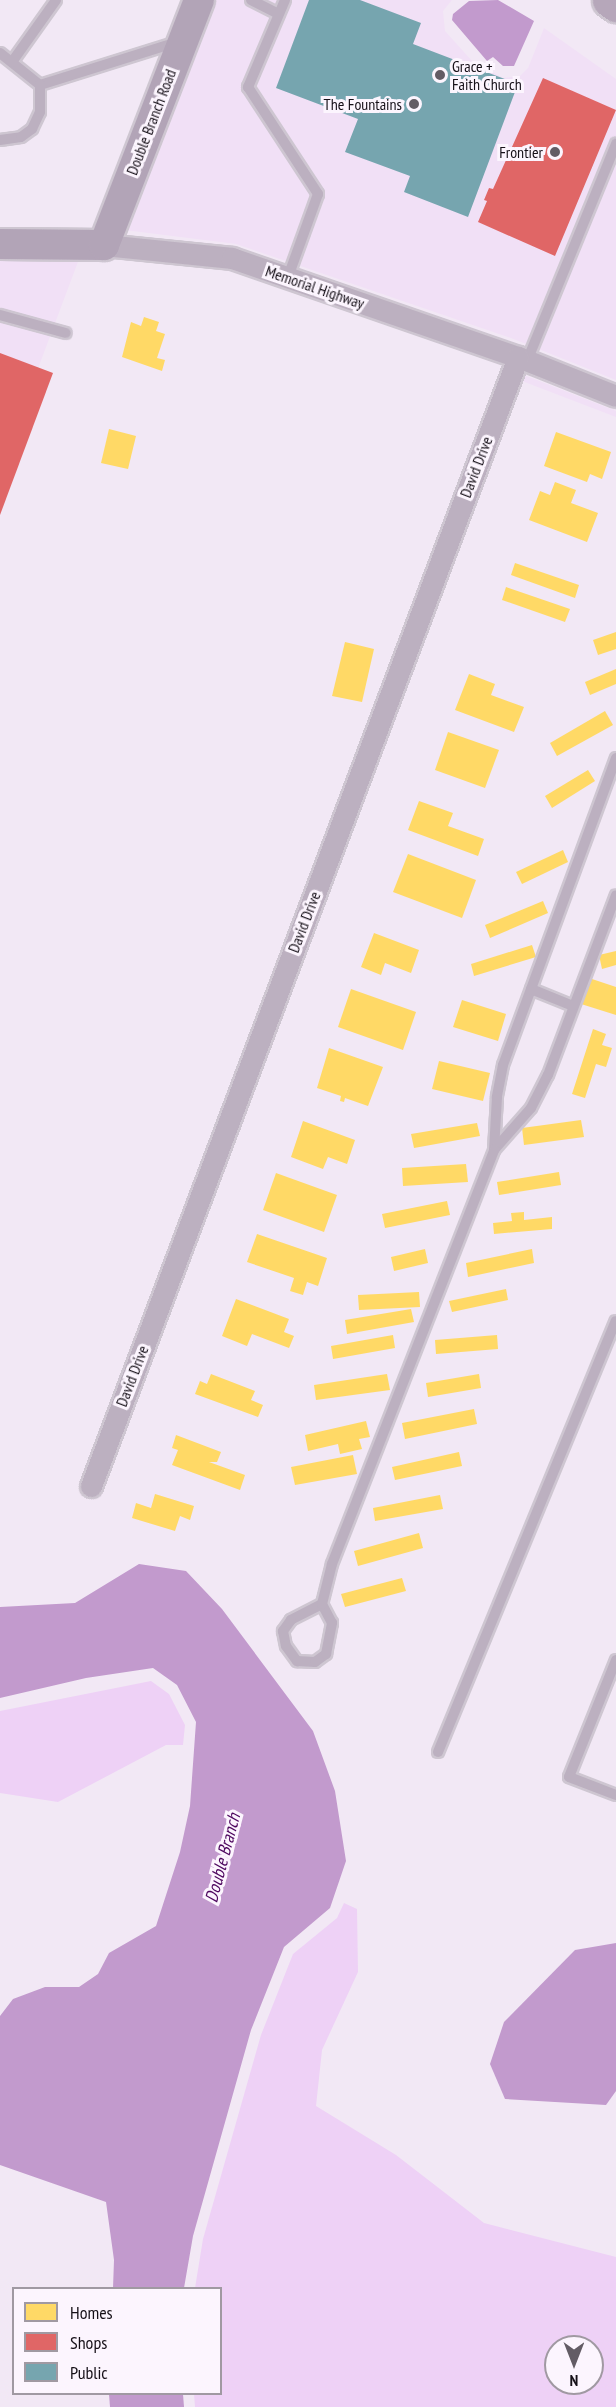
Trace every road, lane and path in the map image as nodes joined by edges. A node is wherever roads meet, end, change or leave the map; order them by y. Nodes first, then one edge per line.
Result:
1 (56, 0) edge
2 (199, 0) edge
3 (251, 0) edge
4 (285, 0) edge
5 (609, 0) edge
6 (616, 5) edge
7 (279, 14) junction
8 (182, 40) junction
9 (0, 53) edge
10 (12, 62) junction
11 (40, 85) junction
12 (0, 140) edge
13 (616, 144) edge
14 (0, 244) edge
15 (104, 245) junction
16 (288, 277) junction
17 (0, 315) edge
18 (66, 333) dead end
19 (522, 359) junction
20 (616, 396) edge
21 (615, 763) edge
22 (616, 895) edge
23 (531, 989) junction
24 (573, 1006) junction
25 (494, 1150) junction
26 (616, 1321) edge
27 (91, 1486) dead end
28 (322, 1604) junction
29 (616, 1660) edge
30 (438, 1752) dead end
31 (616, 1795) edge

1 - 10 lane
2 - 8 street, Double Branch Road
3 - 7 lane
4 - 7 lane
5 - 6 main road
7 - 16 lane
8 - 11 lane
8 - 15 street, Double Branch Road
9 - 10 lane
10 - 11 lane
11 - 12 lane
13 - 19 lane
14 - 15 street, Memorial Highway
15 - 16 street, Memorial Highway
16 - 19 street, Memorial Highway
17 - 18 lane
19 - 20 street, Memorial Highway
19 - 27 street, David Drive
21 - 23 lane
22 - 24 lane
23 - 24 lane
23 - 25 lane
24 - 25 lane
25 - 28 lane
26 - 30 lane
28 - 28 lane
29 - 31 lane

